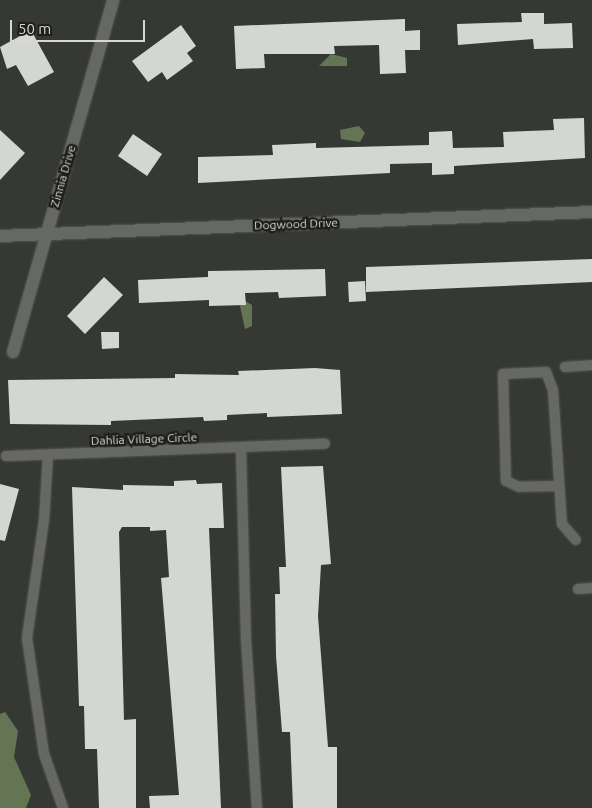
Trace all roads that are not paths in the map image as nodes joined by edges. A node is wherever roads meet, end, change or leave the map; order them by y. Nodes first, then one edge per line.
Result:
1 (113, 0) edge
2 (592, 212) edge
3 (46, 234) junction
4 (0, 236) edge
5 (13, 352) dead end
6 (592, 365) edge
7 (565, 367) dead end
8 (325, 444) dead end
9 (241, 449) junction
10 (48, 455) junction
11 (6, 456) dead end
12 (558, 486) junction
13 (576, 540) dead end
14 (592, 588) edge
15 (578, 589) dead end
16 (63, 808) edge
17 (257, 808) edge

1 - 3 street, Zinnia Drive
2 - 3 street, Dogwood Drive
3 - 4 street, Dogwood Drive
3 - 5 street, Zinnia Drive
6 - 7 lane
8 - 9 lane, Dahlia Village Circle
9 - 10 lane, Dahlia Village Circle
9 - 17 lane
10 - 11 lane, Dahlia Village Circle
10 - 16 lane
12 - 12 lane
12 - 13 lane
14 - 15 lane

